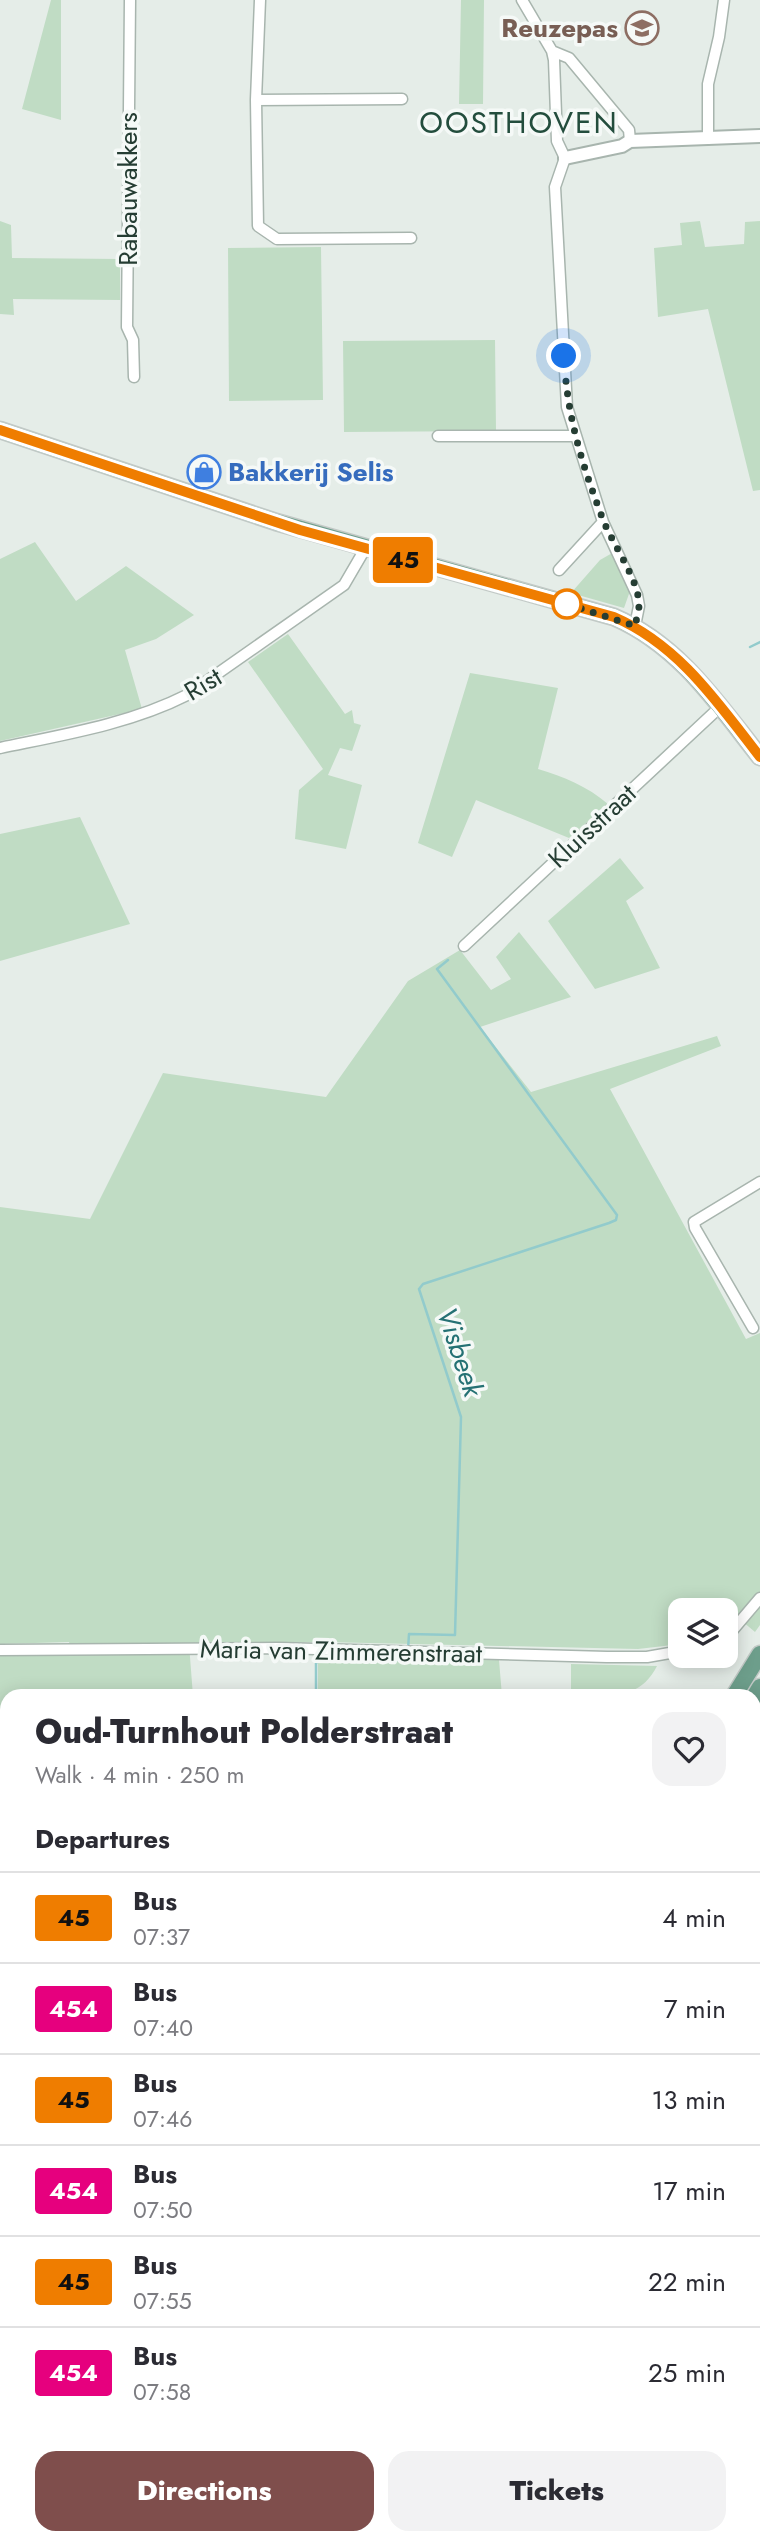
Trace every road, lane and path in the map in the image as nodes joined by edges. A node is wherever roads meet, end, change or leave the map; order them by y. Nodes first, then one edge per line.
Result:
1 (131, 0) edge
2 (260, 0) edge
3 (522, 0) edge
4 (724, 0) edge
5 (552, 51) junction
6 (402, 99) dead end
7 (256, 100) junction
8 (760, 136) edge
9 (708, 139) junction
10 (630, 141) junction
11 (565, 158) junction
12 (411, 238) dead end
13 (134, 377) dead end
14 (0, 430) edge
15 (438, 436) dead end
16 (574, 436) junction
17 (603, 522) junction
18 (365, 549) junction
19 (559, 570) dead end
20 (635, 626) junction
21 (720, 707) junction
22 (0, 748) edge
23 (760, 757) edge
24 (464, 946) dead end
25 (760, 1182) edge
26 (752, 1328) dead end
27 (760, 1598) edge
28 (738, 1624) edge
29 (0, 1650) edge
30 (668, 1653) edge
31 (760, 1654) edge
32 (738, 1689) edge

1 - 13 street, Rabauwakkers
2 - 7 street
3 - 5 street
4 - 9 street
5 - 10 street
5 - 11 street
6 - 7 street
7 - 12 street
8 - 9 street
9 - 10 street
10 - 11 street
11 - 16 street
14 - 18 main road
15 - 16 street
16 - 17 street
17 - 19 street
17 - 20 street
18 - 20 main road
18 - 22 street, Rist
20 - 21 main road
21 - 23 main road
21 - 24 street, Kluisstraat
25 - 26 street
27 - 28 street
29 - 30 street, Maria van Zimmerenstraat
31 - 32 main road

